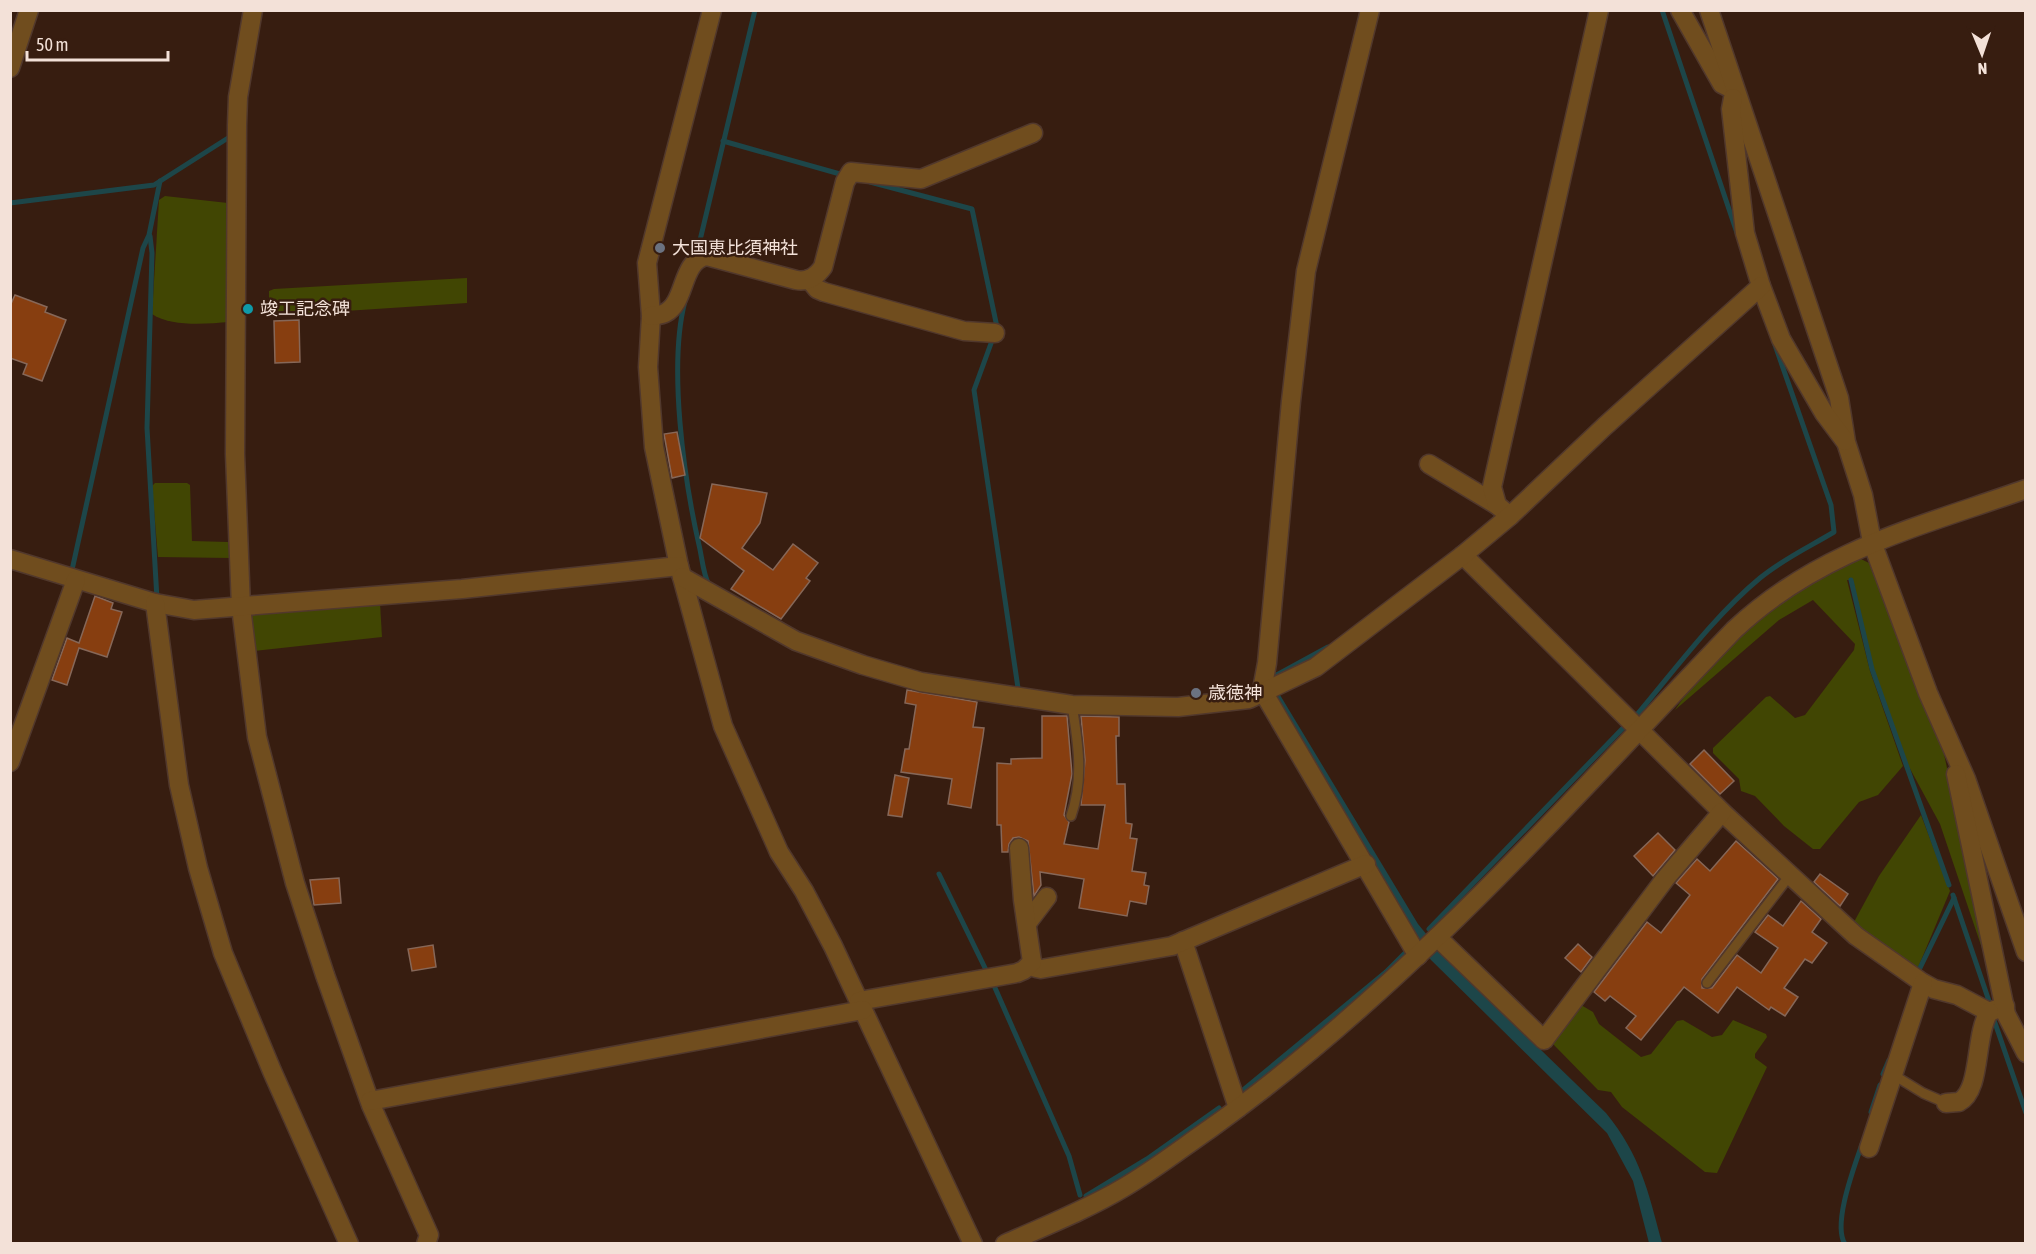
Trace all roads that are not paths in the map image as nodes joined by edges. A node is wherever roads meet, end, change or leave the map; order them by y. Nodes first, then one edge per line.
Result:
1 (29, 10) edge
2 (253, 10) edge
3 (712, 10) edge
4 (1370, 10) edge
5 (1599, 10) edge
6 (1680, 10) edge
7 (1709, 10) edge
8 (10, 68) edge
9 (1735, 90) junction
10 (1033, 133) dead end
11 (809, 279) junction
12 (1761, 286) junction
13 (651, 316) junction
14 (995, 333) dead end
15 (1846, 442) junction
16 (1429, 464) dead end
17 (2025, 489) edge
18 (1503, 510) junction
19 (1872, 542) junction
20 (1463, 555) junction
21 (10, 559) edge
22 (680, 571) junction
23 (76, 580) junction
24 (155, 603) junction
25 (241, 607) junction
26 (1262, 690) junction
27 (1072, 705) junction
28 (1638, 730) junction
29 (1955, 752) junction
30 (10, 762) edge
31 (1722, 812) junction
32 (1071, 816) dead end
33 (1019, 848) dead end
34 (1366, 864) junction
35 (1790, 875) junction
36 (1047, 897) dead end
37 (1028, 922) junction
38 (1183, 941) junction
39 (1428, 946) junction
40 (2025, 952) edge
41 (1032, 962) junction
42 (1923, 983) junction
43 (1707, 984) dead end
44 (861, 1006) junction
45 (1997, 1009) junction
46 (2025, 1053) edge
47 (1891, 1074) junction
48 (370, 1101) junction
49 (1946, 1103) joint
50 (1238, 1108) junction
51 (1869, 1148) dead end
52 (430, 1241) edge
53 (349, 1244) edge
54 (973, 1244) edge
55 (1005, 1244) edge

1 - 8 street
2 - 25 street
3 - 13 street
4 - 26 street
5 - 18 street
6 - 9 street
7 - 9 street
9 - 12 street
9 - 15 street
10 - 11 street
11 - 13 street
11 - 14 street
12 - 15 street
12 - 18 street
13 - 22 street
15 - 19 street
16 - 18 street
17 - 19 street
18 - 20 street
19 - 28 street
19 - 29 street
20 - 26 street
20 - 28 street
21 - 23 street
22 - 25 street
22 - 27 street
22 - 44 street
23 - 24 street
23 - 30 street
24 - 25 street
24 - 53 street
25 - 48 street
26 - 27 street
26 - 34 street
27 - 32 lane
28 - 31 street
28 - 39 street
29 - 40 street
29 - 45 street
31 - 35 street
31 - 39 street
33 - 37 street
34 - 38 street
34 - 39 street
35 - 42 street
35 - 43 lane
36 - 37 street
37 - 41 street
38 - 41 street
38 - 50 street
39 - 50 street
41 - 44 street
42 - 45 street
42 - 47 street
44 - 48 street
44 - 54 street
45 - 46 street
45 - 49 street
47 - 49 lane
47 - 51 street
48 - 52 street
50 - 55 street

